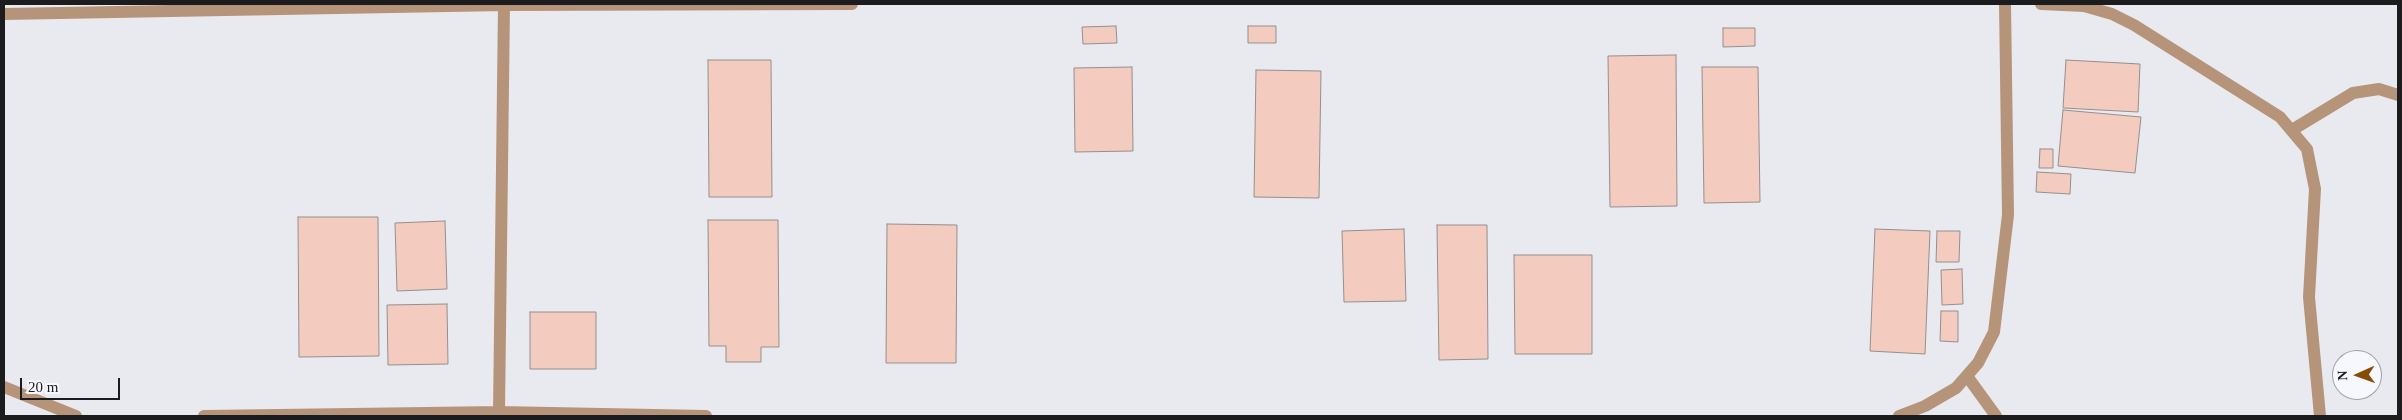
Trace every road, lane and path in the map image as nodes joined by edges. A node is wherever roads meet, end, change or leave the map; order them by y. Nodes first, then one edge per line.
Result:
1 (852, 4) edge
2 (2005, 4) edge
3 (2041, 4) edge
4 (504, 5) junction
5 (4, 14) edge
6 (2398, 95) edge
7 (2292, 130) junction
8 (1967, 376) junction
9 (4, 387) edge
10 (499, 412) junction
11 (76, 416) edge
12 (204, 416) edge
13 (706, 416) edge
14 (1899, 416) edge
15 (1996, 416) edge
16 (2320, 416) edge

1 - 4 street
2 - 8 street
3 - 7 street
4 - 5 street
4 - 10 street
6 - 7 street
7 - 16 street
8 - 14 street
8 - 15 street
9 - 11 street
10 - 12 street
10 - 13 street

